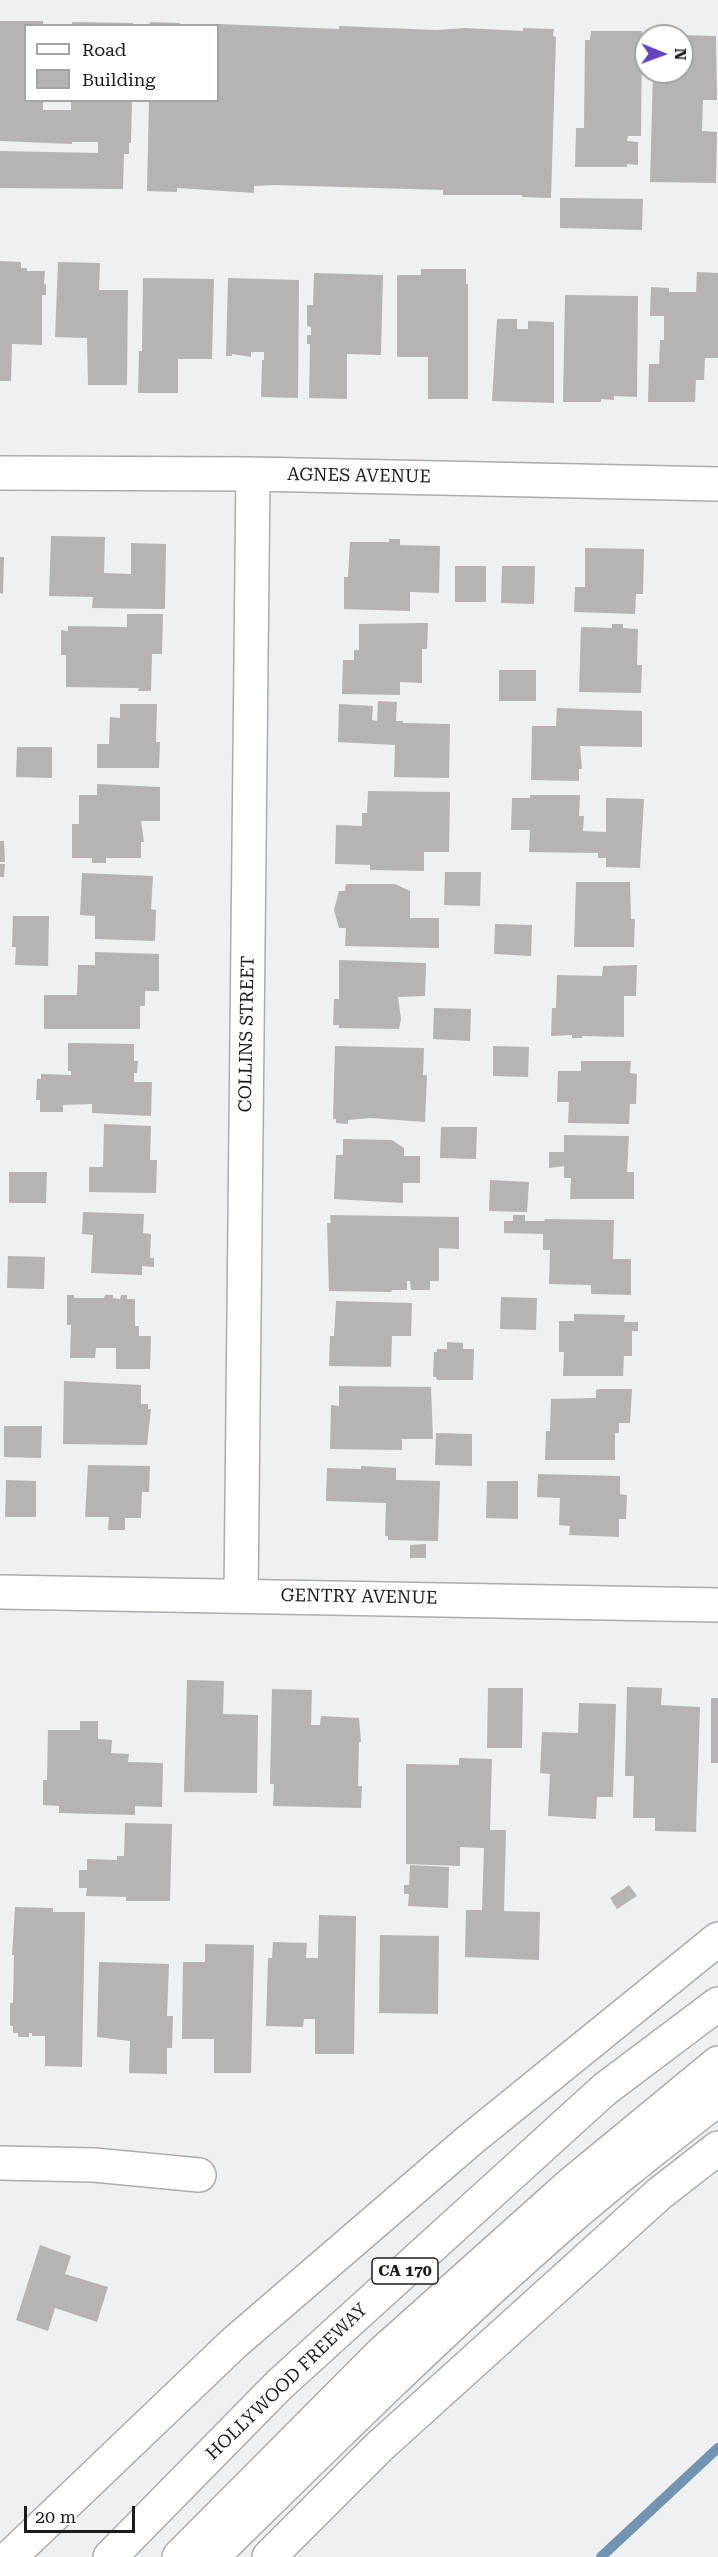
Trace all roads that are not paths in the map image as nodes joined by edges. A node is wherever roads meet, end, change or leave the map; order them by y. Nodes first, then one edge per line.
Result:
1 (0, 473) edge
2 (253, 474) junction
3 (718, 484) edge
4 (0, 1592) edge
5 (241, 1594) junction
6 (718, 1605) edge
7 (718, 1939) edge
8 (718, 2004) edge
9 (718, 2063) edge
10 (718, 2099) edge
11 (718, 2148) edge
12 (0, 2163) edge
13 (199, 2175) dead end
14 (10, 2557) edge
15 (110, 2557) edge
16 (179, 2557) edge
17 (212, 2557) edge
18 (269, 2557) edge

1 - 2 main road, AGNES AVENUE
2 - 3 main road, AGNES AVENUE
2 - 5 main road, COLLINS STREET
4 - 5 main road, GENTRY AVENUE
5 - 6 main road, GENTRY AVENUE
7 - 14 main road
8 - 15 main road, HOLLYWOOD FREEWAY / CA 170
9 - 16 main road
10 - 17 main road
11 - 18 main road
12 - 13 main road

